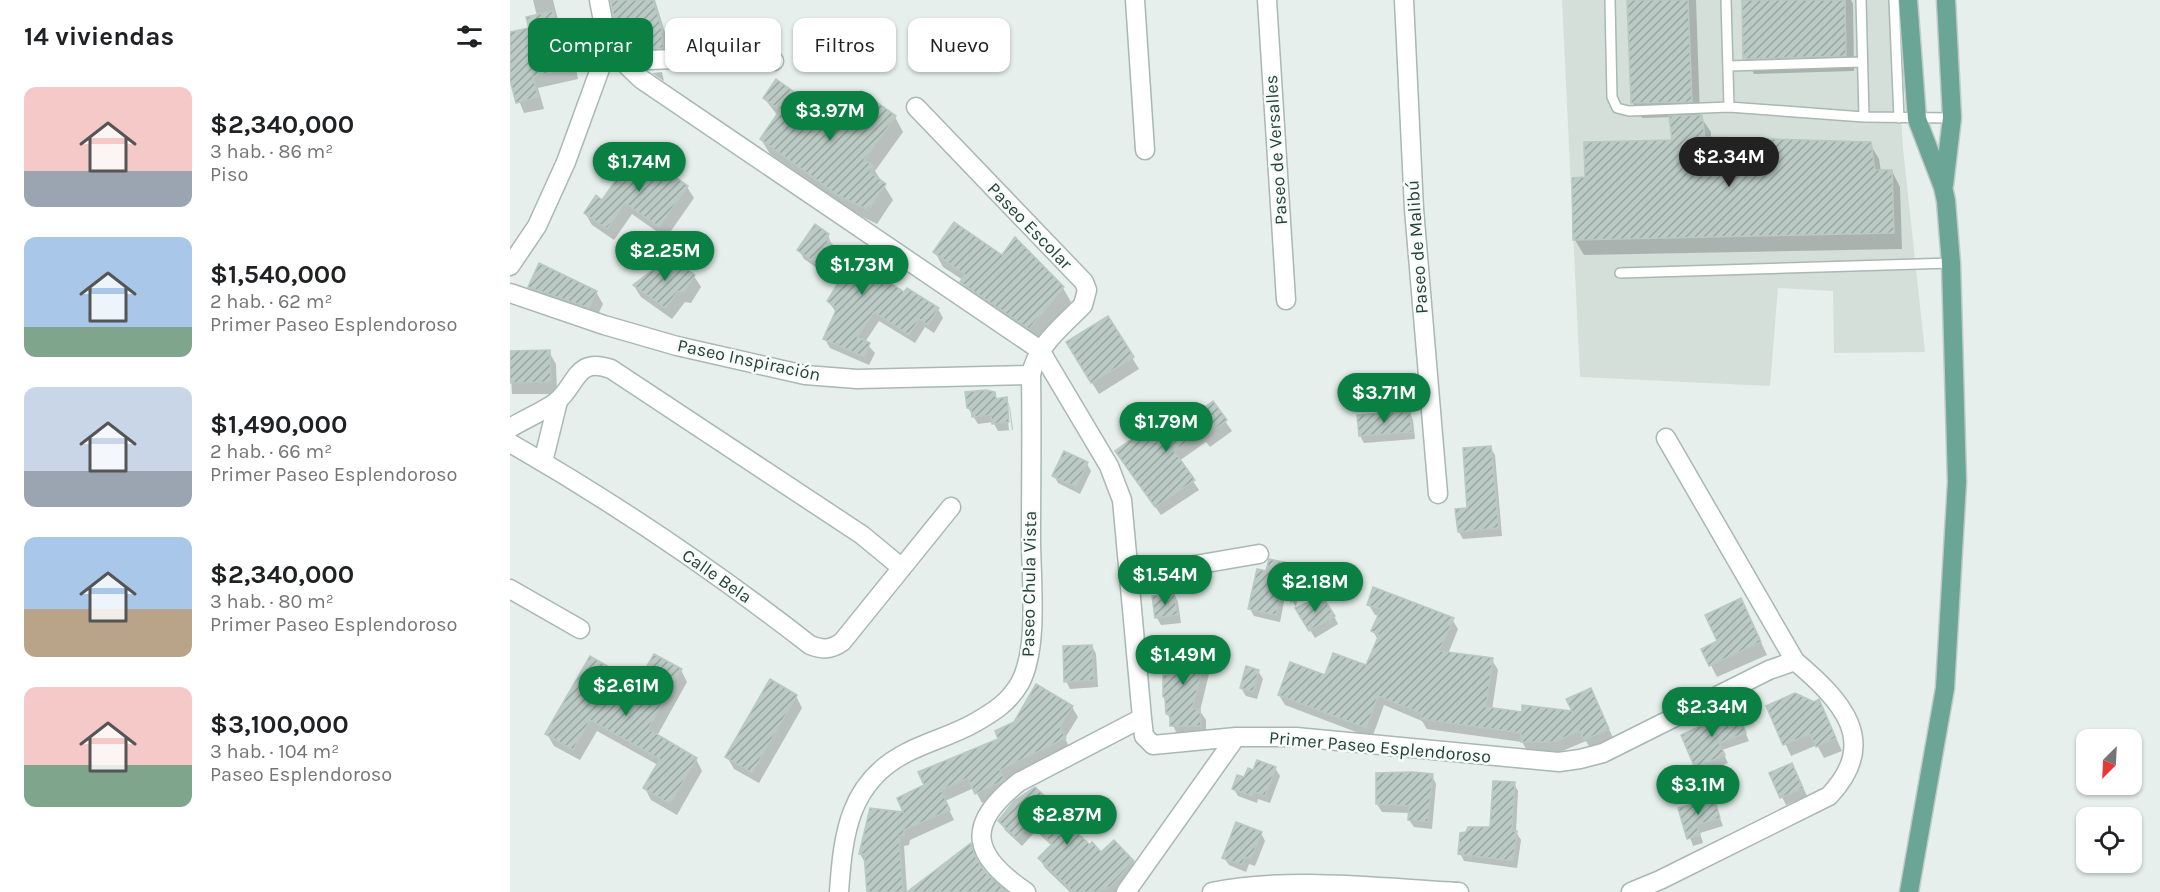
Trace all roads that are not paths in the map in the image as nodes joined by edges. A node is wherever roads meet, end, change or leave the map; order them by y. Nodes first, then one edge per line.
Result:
1 (598, 0) edge
2 (1136, 0) edge
3 (1267, 0) edge
4 (1404, 0) edge
5 (1610, 0) edge
6 (1726, 0) edge
7 (1861, 0) edge
8 (1894, 0) edge
9 (1908, 0) edge
10 (1946, 0) edge
11 (602, 18) edge
12 (1862, 62) junction
13 (1728, 66) junction
14 (599, 72) edge
15 (634, 72) edge
16 (1729, 106) junction
17 (916, 107) dead end
18 (1864, 117) junction
19 (1952, 118) junction
20 (1908, 119) junction
21 (1145, 150) dead end
22 (1943, 187) junction
23 (1951, 263) junction
24 (510, 266) edge
25 (1620, 273) dead end
26 (510, 293) edge
27 (1286, 300) dead end
28 (1035, 362) junction
29 (558, 400) junction
30 (510, 428) edge
31 (1666, 438) dead end
32 (510, 443) edge
33 (543, 462) junction
34 (1438, 494) dead end
35 (951, 507) dead end
36 (1259, 554) dead end
37 (902, 568) junction
38 (1131, 576) junction
39 (510, 589) edge
40 (580, 629) dead end
41 (1795, 662) junction
42 (1142, 718) junction
43 (1236, 737) junction
44 (1255, 889) edge
45 (839, 892) edge
46 (1026, 892) edge
47 (1126, 892) edge
48 (1212, 892) edge
49 (1459, 892) edge
50 (1631, 892) edge
51 (1910, 892) edge

1 - 11 street
2 - 21 street
3 - 27 street, Paseo de Versalles
4 - 34 street, Paseo de Malibú
5 - 16 lane
6 - 13 lane
7 - 12 lane
8 - 20 lane
9 - 20 main road
10 - 19 main road
12 - 13 lane
12 - 18 lane
13 - 16 lane
14 - 24 street
15 - 28 street, Primer Paseo Esplendoroso
16 - 18 lane
17 - 28 street, Paseo Escolar
18 - 20 lane
19 - 20 lane
19 - 22 main road
20 - 22 main road
22 - 23 main road
23 - 25 lane
23 - 51 main road
26 - 28 street, Paseo Inspiración
28 - 38 street, Primer Paseo Esplendoroso
28 - 45 street, Paseo Chula Vista
29 - 30 street
29 - 33 street
29 - 37 street
31 - 41 street
32 - 33 street, Calle Bela
33 - 37 street, Calle Bela
35 - 37 street, Calle Bela
36 - 38 street
38 - 42 street, Primer Paseo Esplendoroso
39 - 40 street
41 - 43 street, Primer Paseo Esplendoroso
41 - 50 street
42 - 43 street, Primer Paseo Esplendoroso
42 - 46 street
43 - 47 street
44 - 48 street
44 - 49 street

